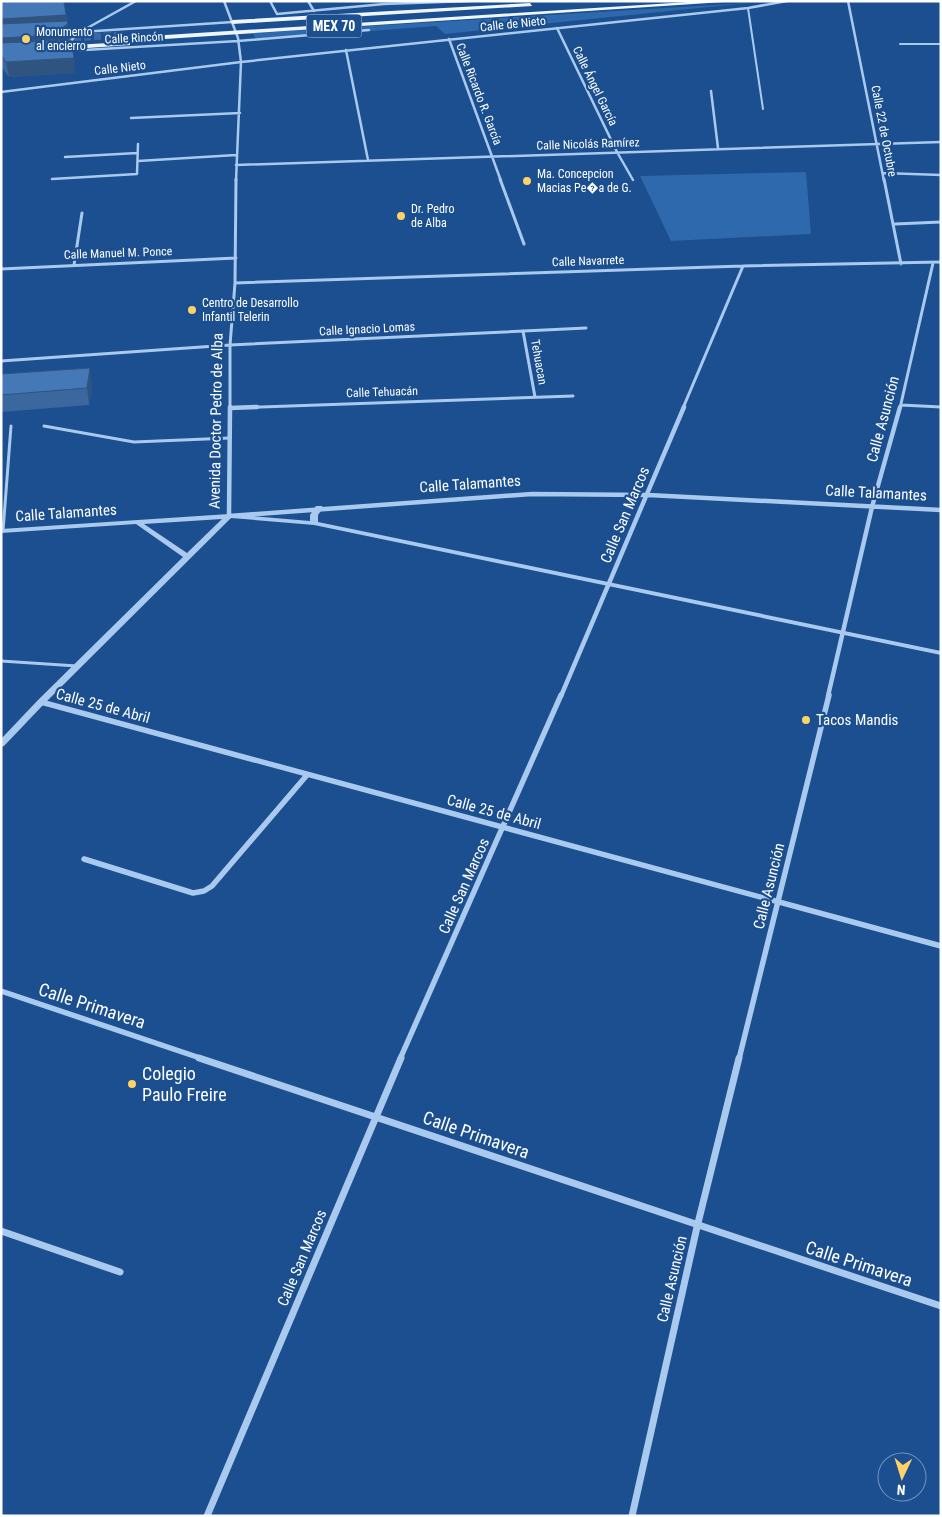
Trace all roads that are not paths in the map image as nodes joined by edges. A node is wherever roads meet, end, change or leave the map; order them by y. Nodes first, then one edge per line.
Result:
1 (136, 1) edge
2 (224, 1) edge
3 (270, 1) edge
4 (308, 1) edge
5 (344, 1) edge
6 (382, 1) edge
7 (470, 1) edge
8 (620, 1) edge
9 (736, 1) edge
10 (787, 1) edge
11 (848, 1) edge
12 (422, 2) edge
13 (454, 2) edge
14 (384, 4) junction
15 (540, 5) dead end
16 (549, 5) dead end
17 (557, 5) junction
18 (348, 7) junction
19 (748, 8) junction
20 (314, 12) junction
21 (233, 23) junction
22 (557, 28) junction
23 (370, 30) dead end
24 (80, 32) junction
25 (60, 33) edge
26 (238, 38) junction
27 (449, 40) junction
28 (900, 44) dead end
29 (941, 44) edge
30 (65, 46) edge
31 (74, 47) edge
32 (346, 50) junction
33 (59, 52) edge
34 (241, 62) junction
35 (711, 91) dead end
36 (1, 92) edge
37 (763, 109) dead end
38 (240, 113) junction
39 (131, 118) dead end
40 (941, 142) edge
41 (138, 144) dead end
42 (878, 144) junction
43 (718, 148) junction
44 (617, 152) junction
45 (137, 153) junction
46 (236, 155) junction
47 (493, 156) junction
48 (65, 157) dead end
49 (368, 160) junction
50 (138, 161) junction
51 (236, 165) junction
52 (883, 174) junction
53 (941, 176) edge
54 (52, 179) dead end
55 (633, 180) dead end
56 (82, 212) dead end
57 (941, 222) edge
58 (894, 224) junction
59 (524, 244) dead end
60 (236, 258) junction
61 (941, 262) edge
62 (932, 263) junction
63 (901, 264) junction
64 (74, 265) junction
65 (743, 266) junction
66 (1, 269) edge
67 (235, 283) junction
68 (586, 328) dead end
69 (523, 331) junction
70 (230, 345) junction
71 (1, 361) edge
72 (573, 396) dead end
73 (534, 397) junction
74 (901, 405) junction
75 (941, 407) edge
76 (230, 408) junction
77 (11, 426) dead end
78 (44, 426) dead end
79 (230, 438) junction
80 (648, 495) junction
81 (3, 505) edge
82 (872, 507) junction
83 (319, 508) junction
84 (941, 510) edge
85 (229, 516) junction
86 (137, 522) junction
87 (314, 524) junction
88 (2, 531) edge
89 (187, 556) junction
90 (609, 586) junction
91 (844, 633) junction
92 (941, 654) edge
93 (1, 661) edge
94 (77, 666) junction
95 (41, 702) junction
96 (1, 744) edge
97 (307, 775) junction
98 (503, 828) junction
99 (84, 859) dead end
100 (778, 902) junction
101 (941, 946) edge
102 (1, 992) edge
103 (375, 1116) junction
104 (697, 1227) junction
105 (1, 1230) edge
106 (120, 1272) dead end
107 (941, 1306) edge
108 (207, 1516) edge
109 (632, 1516) edge

1 - 24 street
2 - 21 street, Avenida Doctor Pedro de Alba
3 - 20 street
4 - 20 street
5 - 18 street
6 - 14 street
7 - 13 street
8 - 17 main road, MEX 70
9 - 17 main road, MEX 70
10 - 19 street, Calle de Nieto
11 - 42 street, Calle 22 de Octubre
12 - 13 street
12 - 14 street
14 - 18 street
15 - 21 main road
16 - 17 main road
18 - 20 street
19 - 22 street, Calle de Nieto
19 - 37 lane
21 - 24 street
21 - 26 street, Avenida Doctor Pedro de Alba
22 - 27 street, Calle de Nieto
22 - 44 street, Calle Ángel García
23 - 26 street
24 - 25 street
24 - 30 street
26 - 31 main road
26 - 33 street, Calle Rincón
26 - 34 street, Avenida Doctor Pedro de Alba
27 - 32 street, Calle de Nieto
27 - 47 street, Calle Ricardo R. García
28 - 29 lane
32 - 34 street, Calle de Nieto
32 - 49 street
34 - 36 street, Calle Nieto
34 - 38 street, Avenida Doctor Pedro de Alba
35 - 43 street
38 - 39 street
38 - 46 street, Avenida Doctor Pedro de Alba
40 - 42 street, Calle Nicolás Ramírez
41 - 45 street
42 - 43 street, Calle Nicolás Ramírez
42 - 52 street, Calle 22 de Octubre
43 - 44 street, Calle Nicolás Ramírez
44 - 47 street, Calle Nicolás Ramírez
44 - 55 street, Calle Ángel García
45 - 48 street
45 - 50 street
46 - 50 street
46 - 51 street, Avenida Doctor Pedro de Alba
47 - 49 street, Calle Nicolás Ramírez
47 - 59 street, Calle Ricardo R. García
49 - 51 street, Calle Nicolás Ramírez
50 - 54 street
51 - 60 street, Avenida Doctor Pedro de Alba
52 - 53 street
52 - 58 street, Calle 22 de Octubre
56 - 64 street
57 - 58 street
58 - 63 street, Calle 22 de Octubre
60 - 64 street, Calle Manuel M. Ponce
60 - 67 street, Avenida Doctor Pedro de Alba
61 - 62 street, Calle Navarrete
62 - 63 street, Calle Navarrete
62 - 74 street, Calle Asunción
63 - 65 street, Calle Navarrete
64 - 66 street, Calle Manuel M. Ponce
65 - 67 street, Calle Navarrete
65 - 80 street, Calle San Marcos
67 - 70 street, Avenida Doctor Pedro de Alba
68 - 69 street, Calle Ignacio Lomas
69 - 70 street, Calle Ignacio Lomas
69 - 73 street, Tehuacan
70 - 71 street, Calle Ignacio Lomas
70 - 76 street, Avenida Doctor Pedro de Alba
72 - 73 street, Calle Tehuacán
73 - 76 street, Calle Tehuacán
74 - 75 street
74 - 82 street, Calle Asunción
76 - 79 street, Avenida Doctor Pedro de Alba
77 - 81 lane
78 - 79 lane
79 - 85 street, Avenida Doctor Pedro de Alba
80 - 82 street, Calle Talamantes
80 - 83 street, Calle Talamantes
80 - 90 street, Calle San Marcos
81 - 88 lane
82 - 84 street, Calle Talamantes
82 - 91 street, Calle Asunción
83 - 85 street, Calle Talamantes
83 - 87 street
85 - 86 street, Calle Talamantes
85 - 87 street
85 - 89 street, Avenida Doctor Pedro de Alba
86 - 88 street, Calle Talamantes
86 - 89 street
87 - 90 street
89 - 94 street, Avenida Doctor Pedro de Alba
90 - 91 street
90 - 98 street, Calle San Marcos
91 - 92 street
91 - 100 street, Calle Asunción
93 - 94 lane
94 - 95 street, Avenida Doctor Pedro de Alba
95 - 96 street, Avenida Doctor Pedro de Alba
95 - 97 street, Calle 25 de Abril
97 - 98 street, Calle 25 de Abril
97 - 99 street
98 - 100 street, Calle 25 de Abril
98 - 103 street, Calle San Marcos
100 - 101 street, Calle 25 de Abril
100 - 104 street, Calle Asunción
102 - 103 street, Calle Primavera
103 - 104 street, Calle Primavera
103 - 108 street, Calle San Marcos
104 - 107 street, Calle Primavera
104 - 109 street, Calle Asunción
105 - 106 street

